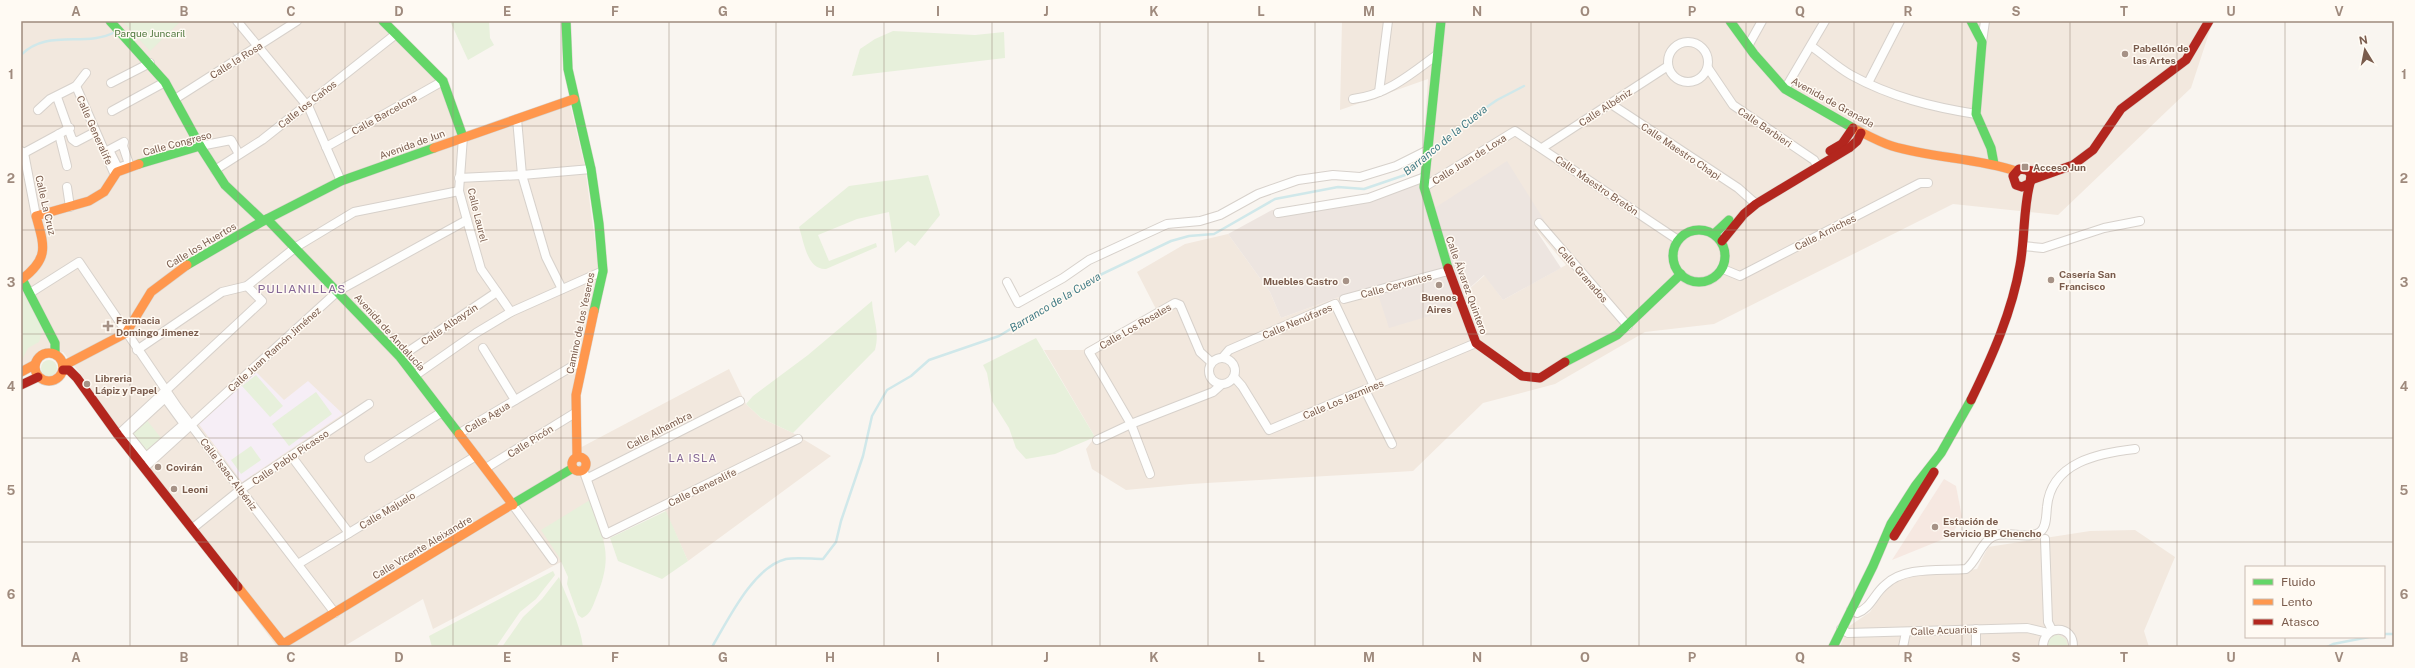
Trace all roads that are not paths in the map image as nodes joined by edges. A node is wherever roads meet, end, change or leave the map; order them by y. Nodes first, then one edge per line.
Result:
1 (110, 21) edge
2 (237, 21) edge
3 (297, 21) edge
4 (383, 21) edge
5 (566, 21) edge
6 (1388, 21) edge
7 (1442, 21) edge
8 (1730, 21) edge
9 (1762, 21) edge
10 (1825, 21) edge
11 (1900, 21) edge
12 (1971, 21) edge
13 (1985, 21) edge
14 (2208, 21) edge
15 (396, 34) junction
16 (1982, 42) junction
17 (1748, 46) junction
18 (1811, 46) junction
19 (257, 47) junction
20 (1438, 54) junction
21 (150, 63) junction
22 (1668, 66) junction
23 (1708, 68) junction
24 (86, 73) dead end
25 (443, 81) junction
26 (165, 82) junction
27 (111, 83) dead end
28 (1868, 83) junction
29 (76, 86) junction
30 (1785, 89) junction
31 (1380, 92) junction
32 (56, 97) junction
33 (175, 99) junction
34 (574, 99) junction
35 (1353, 99) dead end
36 (305, 104) junction
37 (1611, 104) junction
38 (38, 110) dead end
39 (112, 111) dead end
40 (1976, 114) junction
41 (517, 119) junction
42 (70, 128) junction
43 (1852, 128) junction
44 (1515, 131) joint
45 (95, 132) junction
46 (1861, 133) junction
47 (59, 134) junction
48 (463, 137) junction
49 (200, 146) junction
50 (326, 147) junction
51 (1542, 148) junction
52 (1426, 151) junction
53 (22, 152) edge
54 (239, 154) junction
55 (1816, 164) junction
56 (1977, 164) junction
57 (1994, 164) junction
58 (67, 166) dead end
59 (591, 169) junction
60 (216, 170) junction
61 (2027, 170) junction
62 (114, 173) junction
63 (2049, 173) junction
64 (522, 175) junction
65 (1425, 177) junction
66 (459, 178) junction
67 (2015, 178) junction
68 (341, 181) junction
69 (2031, 181) junction
70 (1928, 183) dead end
71 (67, 187) dead end
72 (1424, 188) junction
73 (459, 191) junction
74 (1753, 201) junction
75 (70, 207) junction
76 (1278, 213) dead end
77 (2024, 213) junction
78 (36, 216) junction
79 (265, 220) junction
80 (467, 220) junction
81 (2140, 221) dead end
82 (1539, 223) dead end
83 (1714, 234) junction
84 (1678, 240) junction
85 (1722, 241) junction
86 (2023, 246) junction
87 (296, 247) junction
88 (1722, 269) junction
89 (603, 271) junction
90 (1448, 271) junction
91 (1681, 274) junction
92 (21, 278) edge
93 (1007, 282) dead end
94 (247, 286) junction
95 (562, 289) junction
96 (338, 291) junction
97 (497, 292) junction
98 (30, 293) junction
99 (1344, 299) dead end
100 (511, 312) junction
101 (1628, 326) junction
102 (49, 332) junction
103 (126, 333) junction
104 (1476, 343) junction
105 (482, 348) dead end
106 (137, 350) junction
107 (46, 353) junction
108 (55, 354) junction
109 (400, 357) junction
110 (1223, 357) junction
111 (583, 360) junction
112 (1211, 362) junction
113 (34, 365) junction
114 (62, 371) junction
115 (21, 372) edge
116 (416, 375) junction
117 (38, 377) junction
118 (1234, 377) junction
119 (21, 384) edge
120 (1222, 384) junction
121 (1374, 386) junction
122 (165, 390) junction
123 (1365, 390) junction
124 (515, 400) junction
125 (740, 401) dead end
126 (369, 404) dead end
127 (442, 412) junction
128 (575, 414) junction
129 (190, 424) junction
130 (1131, 424) junction
131 (122, 434) junction
132 (458, 434) junction
133 (798, 439) dead end
134 (1097, 440) dead end
135 (1392, 444) dead end
136 (2135, 449) dead end
137 (476, 456) junction
138 (292, 457) junction
139 (577, 457) junction
140 (369, 458) dead end
141 (145, 467) junction
142 (486, 468) junction
143 (573, 468) junction
144 (583, 469) junction
145 (1150, 474) dead end
146 (588, 478) junction
147 (240, 490) junction
148 (513, 505) junction
149 (193, 528) junction
150 (349, 533) junction
151 (2045, 539) dead end
152 (553, 560) dead end
153 (298, 564) junction
154 (1851, 610) junction
155 (335, 613) junction
156 (1841, 629) junction
157 (1976, 629) junction
158 (1906, 632) junction
159 (2050, 632) junction
160 (1833, 647) edge
161 (1903, 647) edge
162 (1976, 647) edge
163 (2043, 647) edge
164 (2073, 647) edge

1 - 21 street, Avenida de Andalucía
2 - 19 street
3 - 19 street, Calle la Rosa
4 - 15 street, Calle Laurel
5 - 34 street, Camino de los Yeseros
6 - 31 street
7 - 20 street, Calle Álvarez Quintero
8 - 17 street, Avenida de Granada
9 - 17 street
10 - 18 street
11 - 28 street
12 - 16 street
13 - 16 street
14 - 63 street
15 - 25 street, Calle Laurel
15 - 36 street, Calle los Caños
16 - 40 street
17 - 30 street, Avenida de Granada
18 - 28 street
18 - 30 street
19 - 33 street, Calle la Rosa
19 - 36 street
20 - 31 street
20 - 52 street, Calle Álvarez Quintero
21 - 26 street, Avenida de Andalucía
21 - 27 street
22 - 23 street
22 - 23 street
22 - 37 street, Calle Albéniz
23 - 55 street, Calle Barbieri
24 - 29 street
25 - 48 street, Calle Laurel
25 - 50 street, Calle Barcelona
26 - 33 street, Avenida de Andalucía
26 - 39 street
28 - 40 street
29 - 32 street
29 - 45 street, Calle Generalife
30 - 43 street, Avenida de Granada
31 - 35 street
32 - 38 street
32 - 42 street
33 - 49 street, Avenida de Andalucía
34 - 41 street, Avenida de Jun
34 - 59 street, Camino de los Yeseros
36 - 50 street
36 - 54 street, Calle los Caños
37 - 51 street, Calle Albéniz
37 - 74 street, Calle Maestro Chapi
40 - 57 street
41 - 48 street, Avenida de Jun
41 - 64 street
42 - 45 street
42 - 47 street, Calle La Cruz
43 - 46 street, Avenida de Granada
43 - 55 street
44 - 51 street, Calle Maestro Bretón
44 - 72 street, Calle Juan de Loxa
45 - 62 street, Calle Generalife
46 - 55 street
46 - 56 street, Avenida de Granada
47 - 53 street, Calle La Cruz
47 - 58 street
48 - 66 street, Calle Laurel
48 - 68 street, Avenida de Jun
49 - 54 street, Calle Congreso
49 - 60 street, Avenida de Andalucía
49 - 62 street, Calle Congreso
50 - 68 street
51 - 84 street, Calle Maestro Bretón
52 - 65 street, Calle Álvarez Quintero
52 - 93 street
53 - 78 street, Calle La Cruz
54 - 60 street, Calle los Caños
55 - 74 street
56 - 57 street, Avenida de Granada
56 - 67 street, Avenida de Granada
57 - 67 street, Avenida de Granada
59 - 64 street
59 - 89 street, Camino de los Yeseros
60 - 79 street, Avenida de Andalucía
61 - 63 street
61 - 67 street
61 - 69 street
62 - 75 street
63 - 69 street
64 - 66 street
64 - 95 street
65 - 72 street, Calle Álvarez Quintero
65 - 76 street
66 - 73 street, Calle Laurel
67 - 69 street
67 - 77 street
68 - 79 street, Avenida de Jun
69 - 77 street
70 - 88 street, Calle Arniches
71 - 75 street
72 - 90 street, Calle Álvarez Quintero
73 - 80 street, Calle Laurel
73 - 87 street
74 - 83 street
74 - 85 street
75 - 78 street
77 - 86 street
78 - 92 street, Calle La Cruz
79 - 87 street, Avenida de Andalucía
79 - 103 street, Calle los Huertos
80 - 96 street, Calle Juan Ramón Jiménez
80 - 97 street, Calle Laurel
81 - 86 street
82 - 101 street, Calle Granados
83 - 84 street
83 - 85 street
84 - 91 street
85 - 88 street
86 - 154 street
87 - 94 street
87 - 96 street, Avenida de Andalucía
88 - 91 street
89 - 95 street
89 - 111 street, Camino de los Yeseros
90 - 99 street, Calle Cervantes
90 - 104 street, Calle Álvarez Quintero
91 - 101 street, Calle Álvarez Quintero
92 - 98 street
94 - 106 street
94 - 122 street
95 - 100 street
96 - 109 street, Avenida de Andalucía
96 - 129 street, Calle Juan Ramón Jiménez
97 - 100 street, Calle Laurel
97 - 109 street, Calle Albayzin
98 - 102 street
98 - 103 street, Calle Isaac Albéniz
100 - 116 street
101 - 104 street, Calle Álvarez Quintero
102 - 107 street
102 - 108 street
103 - 106 street, Calle Isaac Albéniz
103 - 114 street
104 - 121 street, Calle Los Jazmines
105 - 124 street, Calle Agua
106 - 122 street, Calle Isaac Albéniz
107 - 108 street
107 - 113 street
108 - 114 street
109 - 116 street, Avenida de Andalucía
110 - 112 street
110 - 118 street
110 - 121 street, Calle Nenúfares
111 - 124 street, Calle Agua
111 - 128 street, Camino de los Yeseros
112 - 120 street
112 - 130 street, Calle Los Rosales
113 - 115 street
113 - 117 street
114 - 117 street
114 - 131 street
116 - 127 street, Avenida de Andalucía
117 - 119 street
118 - 120 street
118 - 123 street, Calle Los Jazmines
120 - 130 street
121 - 123 street, Calle Los Jazmines
122 - 129 street, Calle Isaac Albéniz
122 - 131 street
123 - 135 street
124 - 132 street, Calle Agua
125 - 146 street, Calle Alhambra
126 - 138 street, Calle Pablo Picasso
127 - 132 street, Avenida de Andalucía
127 - 140 street
128 - 139 street, Camino de los Yeseros
128 - 142 street, Calle Picón
129 - 141 street, Calle Juan Ramón Jiménez
129 - 147 street, Calle Isaac Albéniz
130 - 134 street
130 - 145 street, Calle Los Rosales
131 - 131 street
131 - 141 street
132 - 137 street, Avenida de Andalucía
133 - 146 street, Calle Generalife
136 - 154 street
137 - 142 street, Avenida de Andalucía
137 - 150 street, Calle Majuelo
138 - 147 street, Calle Pablo Picasso
138 - 150 street
139 - 143 street
139 - 144 street
141 - 149 street
142 - 148 street, Avenida de Andalucía
143 - 144 street
143 - 148 street, Calle Vicente Aleixandre
144 - 146 street
147 - 149 street, Calle Pablo Picasso
147 - 153 street, Calle Isaac Albéniz
148 - 152 street, Avenida de Andalucía
148 - 155 street, Calle Vicente Aleixandre
149 - 155 street, Calle Vicente Aleixandre
150 - 153 street, Calle Majuelo
151 - 159 street
153 - 155 street, Calle Isaac Albéniz
154 - 156 street
156 - 158 street, Calle Acuarius
156 - 160 street
157 - 158 street, Calle Acuarius
157 - 159 street, Calle Acuarius
157 - 162 street
158 - 161 street
159 - 163 street
159 - 164 street, Calle Acuarius

